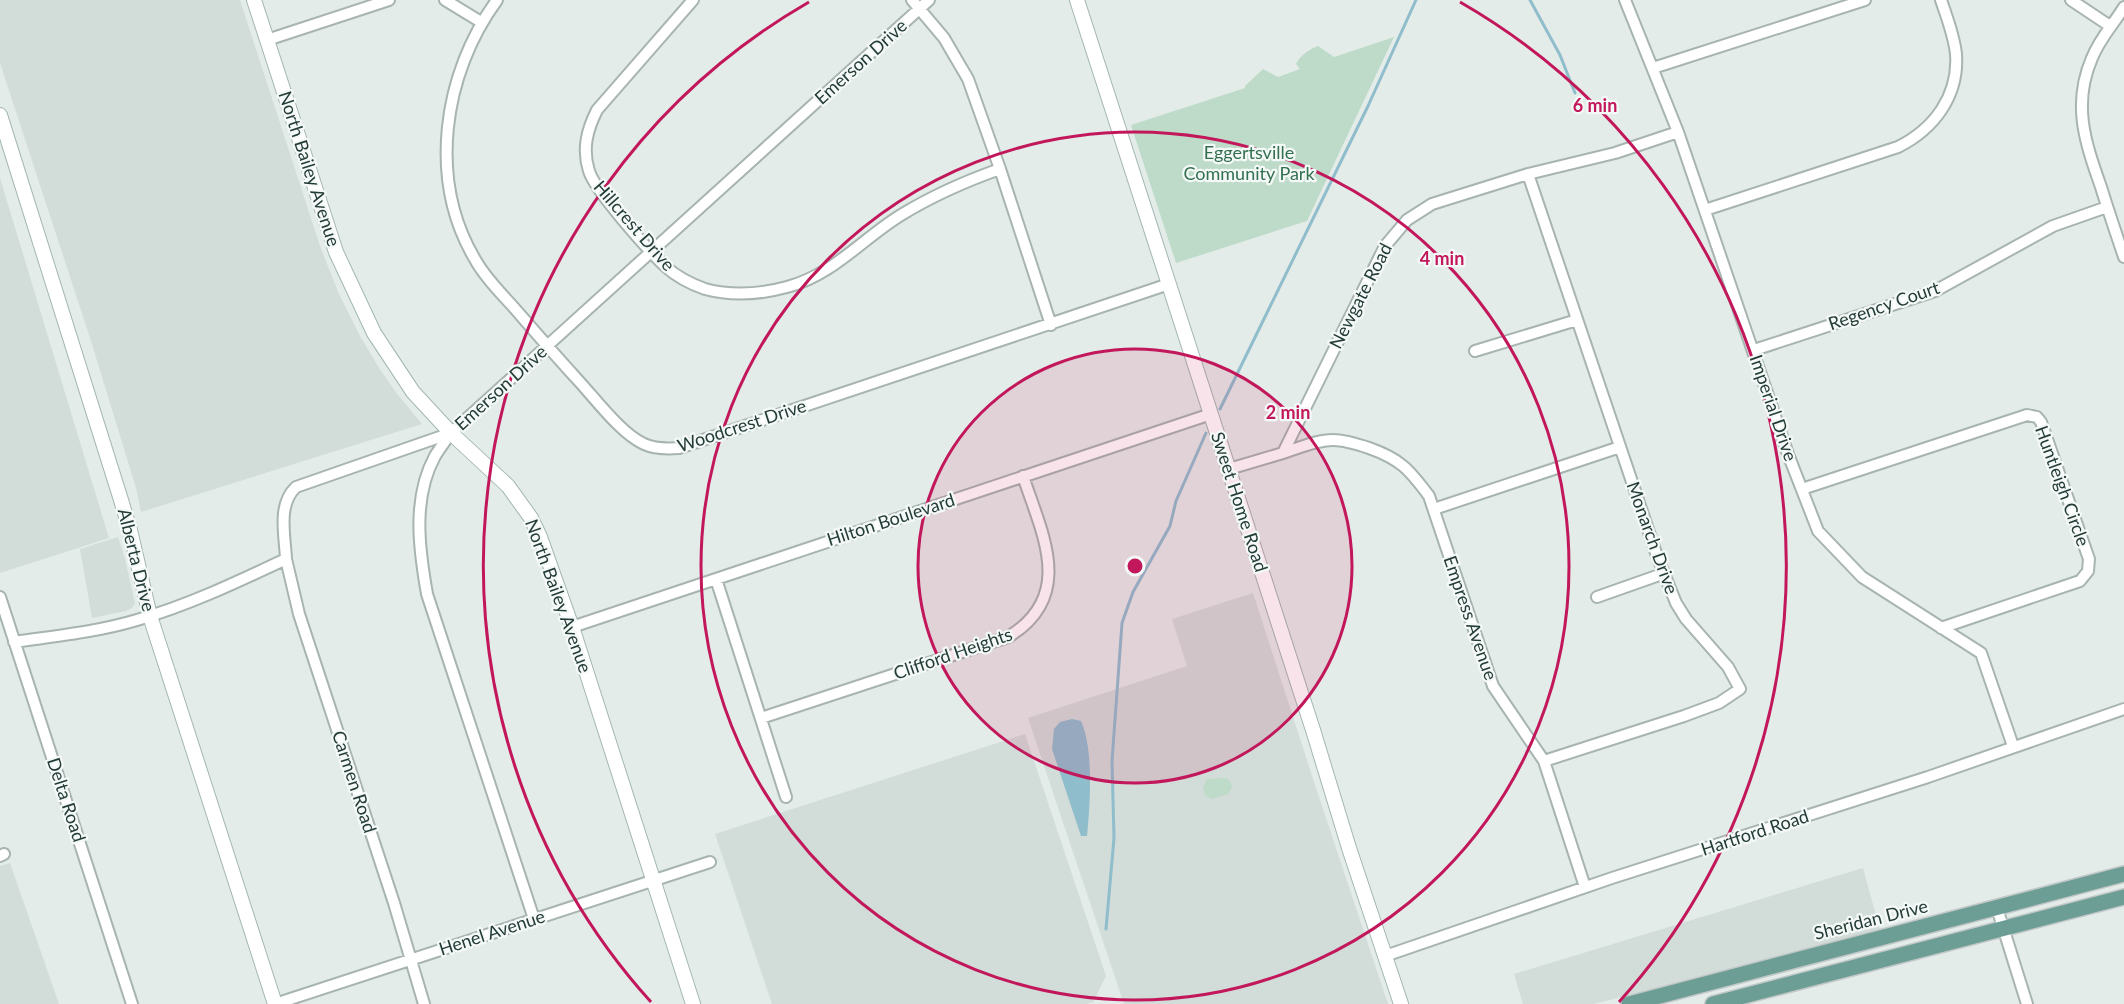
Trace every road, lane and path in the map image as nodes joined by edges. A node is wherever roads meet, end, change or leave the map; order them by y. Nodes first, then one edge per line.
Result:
1 (254, 0) edge
2 (389, 0) edge
3 (445, 0) edge
4 (497, 0) edge
5 (693, 0) edge
6 (929, 0) edge
7 (1077, 0) edge
8 (1625, 0) edge
9 (1865, 0) edge
10 (1941, 0) edge
11 (2071, 0) edge
12 (916, 4) edge
13 (2124, 7) edge
14 (481, 22) junction
15 (2110, 26) junction
16 (267, 40) junction
17 (1653, 68) junction
18 (0, 115) edge
19 (1678, 132) junction
20 (1000, 169) junction
21 (1528, 174) junction
22 (2107, 207) junction
23 (1705, 210) junction
24 (652, 251) junction
25 (2124, 257) edge
26 (1169, 284) junction
27 (1577, 320) junction
28 (1051, 325) junction
29 (547, 346) junction
30 (1754, 350) junction
31 (1475, 351) dead end
32 (1210, 414) junction
33 (451, 433) junction
34 (1620, 447) junction
35 (1283, 453) junction
36 (1229, 469) junction
37 (1023, 476) junction
38 (1802, 489) junction
39 (1434, 509) junction
40 (286, 559) junction
41 (1665, 573) junction
42 (716, 579) junction
43 (0, 597) edge
44 (1597, 597) dead end
45 (150, 616) junction
46 (572, 627) junction
47 (1941, 628) junction
48 (14, 642) junction
49 (2124, 709) edge
50 (761, 718) junction
51 (2013, 746) junction
52 (1544, 760) junction
53 (786, 797) dead end
54 (710, 862) dead end
55 (2124, 874) edge
56 (653, 881) junction
57 (1585, 887) junction
58 (2124, 897) edge
59 (1997, 908) junction
60 (534, 919) junction
61 (2004, 928) junction
62 (1385, 956) junction
63 (410, 960) junction
64 (132, 1004) edge
65 (275, 1004) edge
66 (424, 1004) edge
67 (693, 1004) edge
68 (1401, 1004) edge
69 (1629, 1004) edge
70 (1713, 1004) edge
71 (2027, 1004) edge

1 - 16 street, North Bailey Avenue
2 - 16 street
3 - 14 street
4 - 14 street, Woodcrest Drive
5 - 24 street, Hillcrest Drive
6 - 12 street, Emerson Drive
7 - 26 street, Sweet Home Road
8 - 17 street, Imperial Drive
9 - 17 street
10 - 23 street
11 - 15 street
12 - 20 street
12 - 24 street, Emerson Drive
13 - 15 street
14 - 29 street, Woodcrest Drive
15 - 22 street
16 - 33 street, North Bailey Avenue
17 - 19 street, Imperial Drive
18 - 45 street, Alberta Drive
19 - 21 street, Newgate Road
19 - 23 street, Imperial Drive
20 - 24 street, Hillcrest Drive
20 - 28 street
21 - 27 street, Monarch Drive
21 - 35 street, Newgate Road
22 - 25 street
22 - 30 street, Regency Court
23 - 30 street, Imperial Drive
24 - 29 street, Emerson Drive
26 - 28 street, Woodcrest Drive
26 - 32 street, Sweet Home Road
27 - 31 street
27 - 34 street, Monarch Drive
28 - 29 street, Woodcrest Drive
29 - 33 street, Emerson Drive
30 - 38 street, Imperial Drive
32 - 36 street, Sweet Home Road
32 - 37 street, Hilton Boulevard
33 - 40 street, Carmen Road
33 - 46 street, North Bailey Avenue
33 - 60 street, Emerson Drive
34 - 39 street
34 - 41 street, Monarch Drive
35 - 36 street
35 - 39 street, Empress Avenue
36 - 62 street, Sweet Home Road
37 - 42 street, Hilton Boulevard
37 - 50 street, Clifford Heights
38 - 47 street, Imperial Drive
38 - 47 street, Huntleigh Circle
39 - 52 street, Empress Avenue
40 - 45 street
40 - 63 street, Carmen Road
41 - 44 street
41 - 52 street, Monarch Drive
42 - 46 street, Hilton Boulevard
42 - 50 street
43 - 48 street, Delta Road
45 - 48 street
45 - 65 street, Alberta Drive
46 - 56 street, North Bailey Avenue
47 - 51 street, Imperial Drive
48 - 64 street, Delta Road
49 - 51 street, Hartford Road
50 - 53 street
51 - 57 street, Hartford Road
52 - 57 street, Empress Avenue
54 - 56 street, Henel Avenue
55 - 59 main road, Sheridan Drive
56 - 60 street, Henel Avenue
56 - 67 street, North Bailey Avenue
57 - 62 street, Hartford Road
58 - 61 main road
59 - 61 street
59 - 69 main road, Sheridan Drive
60 - 63 street, Henel Avenue
61 - 70 main road
61 - 71 street
62 - 68 street, Sweet Home Road
63 - 65 street, Henel Avenue
63 - 66 street, Carmen Road

